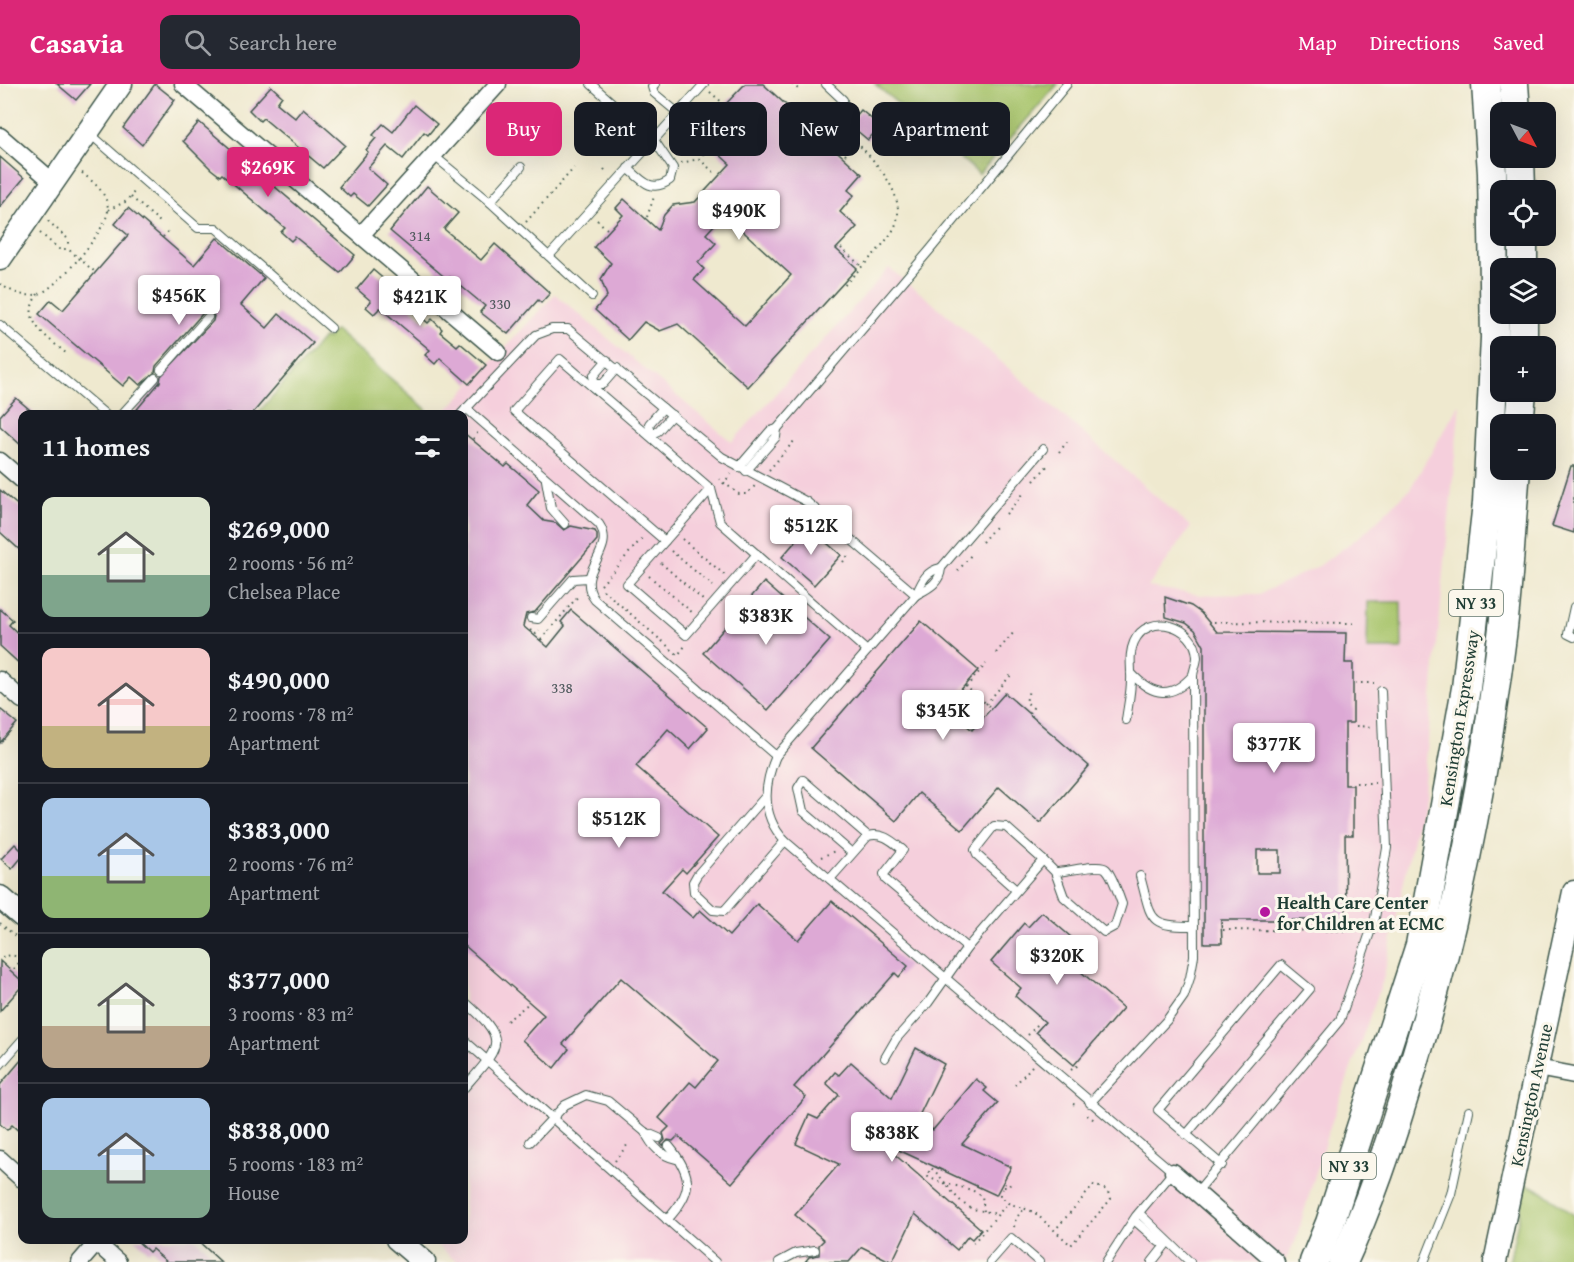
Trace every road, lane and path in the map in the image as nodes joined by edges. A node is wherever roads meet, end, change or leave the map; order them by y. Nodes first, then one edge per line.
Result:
1 (121, 84) edge
2 (183, 84) edge
3 (498, 84) edge
4 (591, 84) edge
5 (655, 84) edge
6 (792, 84) edge
7 (826, 84) edge
8 (1067, 84) edge
9 (1486, 84) edge
10 (1514, 84) edge
11 (707, 88) edge
12 (798, 89) dead end
13 (843, 100) dead end
14 (611, 102) edge
15 (691, 102) edge
16 (722, 102) edge
17 (1515, 102) edge
18 (669, 106) edge
19 (669, 123) edge
20 (88, 132) junction
21 (0, 136) edge
22 (657, 137) edge
23 (657, 144) edge
24 (860, 148) edge
25 (433, 155) junction
26 (639, 156) edge
27 (702, 156) edge
28 (699, 159) junction
29 (680, 164) dead end
30 (521, 167) dead end
31 (574, 168) dead end
32 (628, 168) junction
33 (77, 169) dead end
34 (716, 174) dead end
35 (53, 182) junction
36 (654, 197) dead end
37 (490, 202) junction
38 (108, 210) junction
39 (646, 217) dead end
40 (44, 218) dead end
41 (595, 218) dead end
42 (160, 222) dead end
43 (36, 229) dead end
44 (170, 229) dead end
45 (520, 229) junction
46 (607, 229) dead end
47 (361, 235) junction
48 (163, 237) dead end
49 (841, 248) dead end
50 (68, 249) junction
51 (549, 256) junction
52 (78, 257) junction
53 (0, 259) edge
54 (861, 266) junction
55 (95, 272) dead end
56 (0, 284) edge
57 (843, 287) dead end
58 (38, 294) junction
59 (592, 296) dead end
60 (208, 317) dead end
61 (0, 325) edge
62 (332, 328) dead end
63 (498, 352) dead end
64 (68, 355) dead end
65 (607, 360) junction
66 (617, 368) junction
67 (161, 370) dead end
68 (155, 378) dead end
69 (594, 386) junction
70 (663, 408) junction
71 (100, 410) edge
72 (126, 410) edge
73 (465, 410) edge
74 (468, 414) edge
75 (672, 415) junction
76 (480, 430) dead end
77 (650, 434) junction
78 (473, 439) dead end
79 (795, 440) dead end
80 (1067, 442) dead end
81 (1043, 449) dead end
82 (1059, 452) dead end
83 (0, 461) edge
84 (1049, 464) dead end
85 (769, 470) dead end
86 (739, 471) junction
87 (544, 476) junction
88 (18, 477) edge
89 (719, 479) dead end
90 (1515, 480) edge
91 (1034, 481) dead end
92 (724, 483) junction
93 (755, 486) dead end
94 (715, 488) junction
95 (1024, 492) dead end
96 (808, 511) dead end
97 (1006, 514) dead end
98 (565, 524) dead end
99 (797, 524) dead end
100 (995, 526) dead end
101 (646, 534) dead end
102 (680, 537) dead end
103 (982, 542) dead end
104 (667, 545) junction
105 (592, 548) dead end
106 (854, 549) dead end
107 (757, 554) junction
108 (971, 555) dead end
109 (600, 556) junction
110 (659, 562) dead end
111 (843, 562) dead end
112 (958, 571) dead end
113 (648, 575) dead end
114 (725, 576) dead end
115 (588, 578) junction
116 (714, 588) dead end
117 (579, 595) dead end
118 (916, 595) junction
119 (703, 600) dead end
120 (1574, 607) edge
121 (693, 613) dead end
122 (531, 618) dead end
123 (1214, 622) dead end
124 (1355, 623) dead end
125 (1015, 631) dead end
126 (1574, 638) edge
127 (541, 640) dead end
128 (687, 644) dead end
129 (867, 651) junction
130 (996, 653) dead end
131 (986, 664) dead end
132 (1131, 673) junction
133 (1011, 675) dead end
134 (1193, 675) junction
135 (0, 680) edge
136 (1355, 683) dead end
137 (1381, 687) joint
138 (1029, 690) dead end
139 (976, 695) junction
140 (18, 696) edge
141 (1029, 713) dead end
142 (959, 716) dead end
143 (1126, 720) dead end
144 (1356, 726) dead end
145 (1374, 727) dead end
146 (776, 756) junction
147 (1356, 783) dead end
148 (1374, 783) dead end
149 (765, 797) junction
150 (868, 836) junction
151 (785, 841) junction
152 (838, 847) dead end
153 (852, 854) junction
154 (814, 855) dead end
155 (1043, 860) junction
156 (1055, 872) junction
157 (1140, 876) dead end
158 (830, 879) junction
159 (1016, 890) junction
160 (1574, 892) edge
161 (0, 897) edge
162 (16, 916) edge
163 (1194, 926) junction
164 (1223, 930) dead end
165 (1361, 932) dead end
166 (967, 948) junction
167 (2, 957) dead end
168 (18, 958) edge
169 (18, 964) edge
170 (14, 969) dead end
171 (946, 979) junction
172 (529, 1003) dead end
173 (468, 1005) edge
174 (507, 1021) dead end
175 (1039, 1023) dead end
176 (1028, 1035) dead end
177 (468, 1044) edge
178 (18, 1045) edge
179 (885, 1058) dead end
180 (486, 1062) junction
181 (1034, 1064) dead end
182 (1080, 1064) dead end
183 (0, 1065) edge
184 (1537, 1068) junction
185 (1071, 1070) dead end
186 (1574, 1075) edge
187 (468, 1082) edge
188 (1015, 1085) dead end
189 (1090, 1103) junction
190 (1469, 1111) dead end
191 (1087, 1115) dead end
192 (552, 1119) junction
193 (1095, 1122) dead end
194 (645, 1132) junction
195 (1186, 1134) junction
196 (659, 1138) dead end
197 (530, 1142) dead end
198 (628, 1144) dead end
199 (669, 1146) dead end
200 (0, 1159) edge
201 (676, 1159) junction
202 (614, 1161) dead end
203 (1222, 1165) junction
204 (1173, 1172) junction
205 (18, 1175) edge
206 (1012, 1182) dead end
207 (1005, 1183) dead end
208 (947, 1184) junction
209 (1004, 1187) junction
210 (1197, 1193) junction
211 (1008, 1203) junction
212 (1026, 1207) junction
213 (984, 1211) junction
214 (998, 1215) junction
215 (1136, 1217) junction
216 (667, 1220) junction
217 (1330, 1223) junction
218 (1013, 1230) dead end
219 (1055, 1230) junction
220 (1357, 1232) junction
221 (973, 1243) dead end
222 (1167, 1243) junction
223 (93, 1244) edge
224 (100, 1244) edge
225 (403, 1244) edge
226 (815, 1250) dead end
227 (1272, 1258) edge
228 (705, 1259) edge
229 (80, 1262) edge
230 (118, 1262) edge
231 (424, 1262) edge
232 (715, 1262) edge
233 (779, 1262) edge
234 (990, 1262) edge
235 (1039, 1262) edge
236 (1106, 1262) edge
237 (1152, 1262) edge
238 (1190, 1262) edge
239 (1306, 1262) edge
240 (1314, 1262) edge
241 (1343, 1262) edge
242 (1348, 1262) edge
243 (1424, 1262) edge
244 (1495, 1262) edge

1 - 20 street
2 - 47 street
3 - 25 street
4 - 14 lane
5 - 18 lane
6 - 12 path
7 - 13 lane
8 - 86 lane
9 - 217 highway, Kensington Expressway / NY 33
10 - 17 highway
11 - 15 lane
11 - 16 path
19 - 22 lane
20 - 35 street
20 - 62 lane
21 - 35 street
23 - 32 lane
24 - 54 path
25 - 37 lane
25 - 47 street
26 - 32 lane
27 - 28 path
28 - 29 path
28 - 34 path
30 - 37 lane
31 - 45 path
32 - 51 lane
33 - 38 path
35 - 53 street
36 - 39 path
37 - 45 lane
38 - 42 path
38 - 52 path
40 - 50 path
41 - 46 path
43 - 50 path
44 - 48 path
45 - 51 lane
47 - 63 street
49 - 54 path
50 - 52 path
51 - 59 lane
52 - 55 path
52 - 58 path
54 - 57 path
56 - 58 path
58 - 64 path
60 - 67 lane
61 - 71 lane
65 - 66 lane
65 - 69 lane
65 - 73 lane
66 - 69 lane
66 - 70 lane
68 - 72 lane
69 - 77 lane
69 - 104 lane
70 - 75 lane
70 - 77 lane
74 - 87 lane
75 - 77 lane
75 - 86 lane
76 - 78 path
77 - 94 lane
79 - 85 path
80 - 82 path
81 - 118 lane
83 - 88 street
84 - 91 path
86 - 92 path
86 - 118 lane
87 - 98 lane
87 - 109 lane
89 - 92 path
90 - 220 highway, Kensington Expressway / NY 33
92 - 93 path
92 - 94 path
94 - 104 lane
94 - 107 lane
95 - 97 path
96 - 99 path
100 - 103 path
101 - 128 path
102 - 114 path
104 - 107 lane
104 - 116 path
105 - 109 lane
106 - 111 path
107 - 129 lane
108 - 112 path
109 - 115 lane
110 - 119 path
113 - 121 path
115 - 122 lane
115 - 146 lane
117 - 127 path
118 - 129 lane
120 - 126 lane
123 - 124 path
125 - 130 path
129 - 146 lane
131 - 139 path
132 - 134 lane
132 - 134 lane
132 - 143 lane
133 - 139 path
134 - 163 lane
135 - 140 street
136 - 137 path
137 - 203 lane
138 - 141 path
139 - 142 path
144 - 145 path
146 - 149 lane
147 - 148 path
149 - 151 lane
149 - 151 lane
150 - 153 lane
150 - 153 lane
150 - 166 lane
151 - 158 lane
152 - 154 path
153 - 158 lane
155 - 156 lane
155 - 159 lane
155 - 159 lane
156 - 156 lane
157 - 163 lane
158 - 171 lane
159 - 166 lane
160 - 184 street, Kensington Avenue
161 - 162 street
163 - 189 lane
164 - 165 path
166 - 171 lane
167 - 168 path
169 - 170 path
171 - 179 lane
171 - 189 lane
172 - 174 path
173 - 180 lane
175 - 176 path
177 - 180 lane
178 - 183 lane
180 - 187 lane
180 - 192 lane
181 - 188 path
182 - 185 path
184 - 186 street
184 - 244 street, Kensington Avenue
189 - 204 lane
190 - 243 lane
191 - 193 path
192 - 194 lane
192 - 197 lane
192 - 216 lane
194 - 196 lane
194 - 201 lane
195 - 195 lane
195 - 203 lane
198 - 202 path
199 - 201 lane
200 - 205 street
201 - 216 lane
203 - 210 lane
204 - 210 street
204 - 215 lane
206 - 209 path
207 - 209 path
208 - 208 path
208 - 213 path
208 - 213 path
209 - 211 path
210 - 227 street
211 - 212 path
211 - 214 path
212 - 218 path
212 - 219 path
213 - 214 path
214 - 221 path
215 - 222 lane
215 - 236 lane
216 - 228 lane
217 - 239 highway
217 - 240 highway, Kensington Expressway / NY 33
219 - 219 path
220 - 241 highway, Kensington Expressway / NY 33
220 - 242 highway
222 - 237 lane
222 - 238 lane
223 - 229 street
224 - 230 street
225 - 231 street
226 - 233 lane
228 - 232 lane
234 - 235 lane

